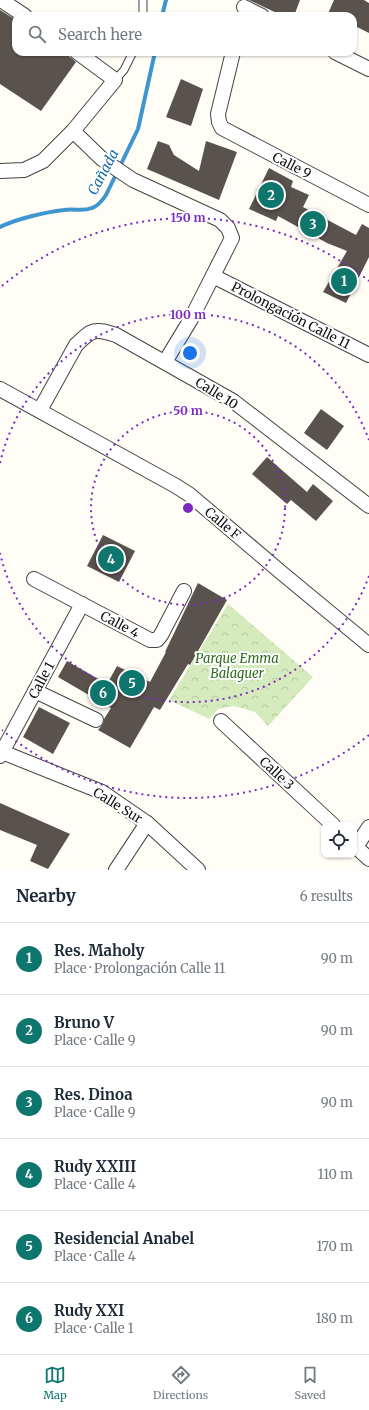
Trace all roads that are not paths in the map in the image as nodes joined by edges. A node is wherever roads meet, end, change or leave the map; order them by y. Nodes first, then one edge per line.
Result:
1 (1, 0) edge
2 (143, 0) edge
3 (19, 12) edge
4 (143, 12) edge
5 (82, 56) edge
6 (131, 56) edge
7 (232, 56) edge
8 (343, 56) edge
9 (369, 69) edge
10 (115, 80) junction
11 (73, 131) junction
12 (0, 171) edge
13 (369, 205) edge
14 (213, 276) junction
15 (369, 355) edge
16 (165, 362) junction
17 (0, 389) edge
18 (40, 410) junction
19 (369, 506) edge
20 (34, 579) dead end
21 (184, 591) dead end
22 (82, 604) junction
23 (369, 645) edge
24 (35, 691) junction
25 (96, 720) dead end
26 (221, 721) dead end
27 (1, 754) edge
28 (330, 822) edge
29 (147, 823) junction
30 (369, 827) edge
31 (357, 843) edge
32 (357, 848) edge
33 (369, 859) edge
34 (116, 870) edge
35 (198, 870) edge

1 - 3 street
2 - 4 lane
5 - 10 street
6 - 10 lane
7 - 13 street, Calle 9
8 - 9 street
10 - 11 street
11 - 12 street
11 - 14 street
14 - 15 street, Prolongación Calle 11
14 - 16 street
16 - 18 street, Calle 10
16 - 19 street, Calle 10
17 - 18 street, Calle F
18 - 23 street, Calle F
20 - 22 street, Calle 4
21 - 22 street, Calle 4
22 - 24 street, Calle 1
24 - 25 street
24 - 27 street, Calle 1
26 - 28 street, Calle 3
27 - 29 street, Calle Sur
29 - 34 street
29 - 35 street, Calle Sur
30 - 31 street
32 - 33 street

